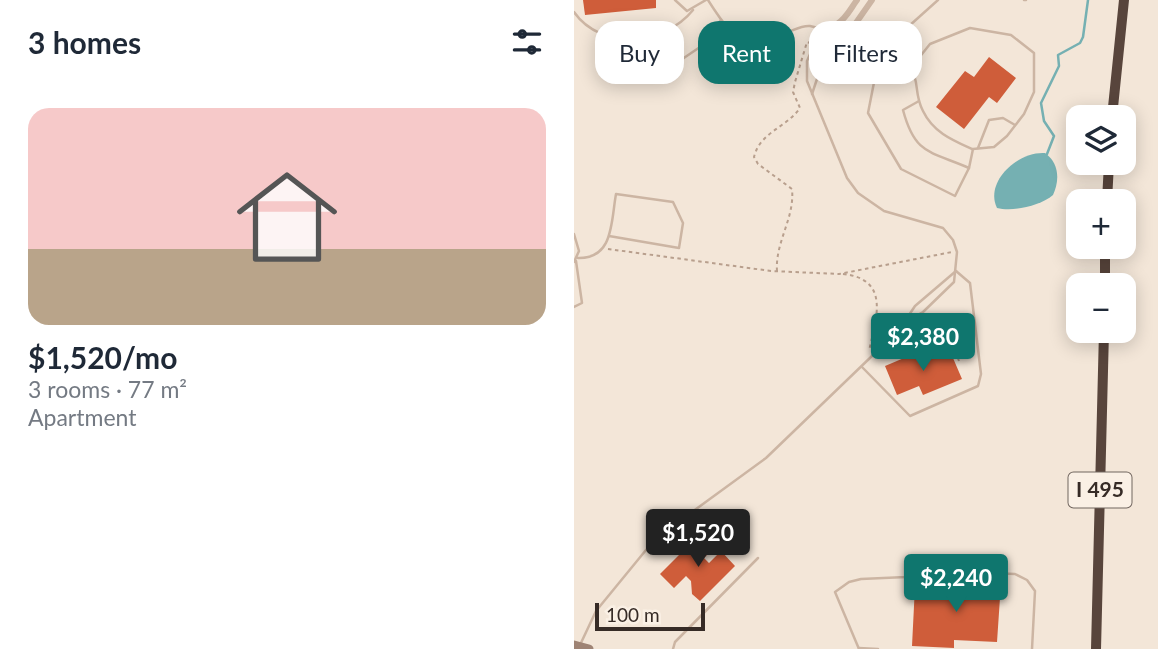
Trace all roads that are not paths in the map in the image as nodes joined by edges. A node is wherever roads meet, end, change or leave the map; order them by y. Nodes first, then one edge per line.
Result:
1 (676, 0) edge
2 (707, 0) edge
3 (857, 0) edge
4 (872, 0) edge
5 (938, 0) edge
6 (1124, 0) edge
7 (693, 10) junction
8 (574, 12) edge
9 (721, 20) junction
10 (840, 21) edge
11 (857, 21) edge
12 (915, 21) edge
13 (809, 26) edge
14 (922, 54) edge
15 (684, 58) edge
16 (809, 61) edge
17 (809, 82) edge
18 (809, 84) edge
19 (815, 84) edge
20 (874, 84) edge
21 (918, 84) edge
22 (812, 94) junction
23 (919, 101) junction
24 (1113, 105) edge
25 (1015, 125) junction
26 (978, 148) junction
27 (972, 149) junction
28 (970, 168) junction
29 (574, 234) edge
30 (609, 236) junction
31 (576, 261) edge
32 (956, 271) junction
33 (574, 307) edge
34 (908, 320) junction
35 (1104, 343) edge
36 (862, 367) junction
37 (758, 558) dead end
38 (577, 647) edge
39 (859, 648) edge
40 (589, 649) edge
41 (673, 649) edge
42 (878, 649) edge
43 (1032, 649) edge
44 (1096, 649) edge

1 - 7 lane
2 - 7 lane
2 - 9 lane
3 - 10 street
4 - 11 street
5 - 12 lane
6 - 24 highway
7 - 8 lane
9 - 13 lane
9 - 15 lane
14 - 25 lane
16 - 17 lane
18 - 22 lane
19 - 22 lane
20 - 28 lane
21 - 23 lane
22 - 32 lane
23 - 27 lane
23 - 28 lane
25 - 26 lane
25 - 26 lane
26 - 27 lane
27 - 28 lane
29 - 31 lane
30 - 30 lane
30 - 31 lane
31 - 33 lane
32 - 34 lane
32 - 34 lane
32 - 36 lane
34 - 36 lane
35 - 44 highway, I 495
36 - 38 lane
37 - 41 lane
38 - 40 main road
39 - 42 lane
39 - 43 lane

